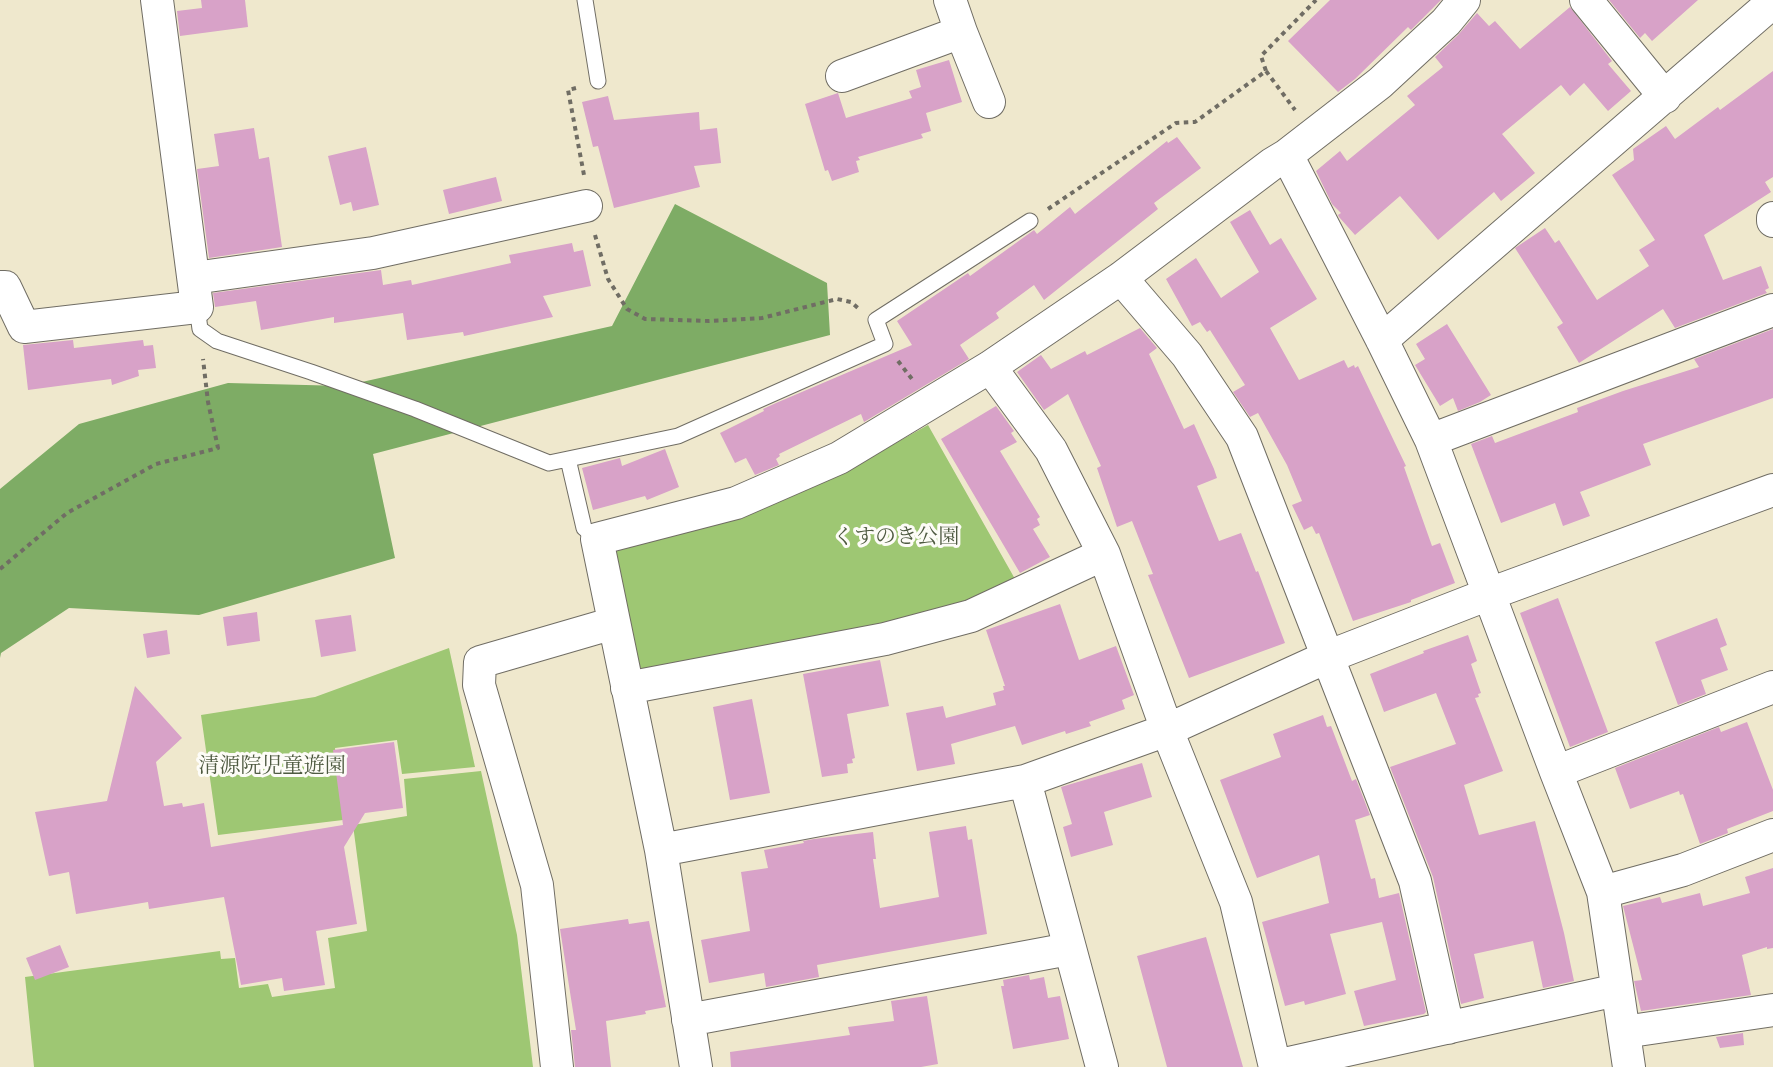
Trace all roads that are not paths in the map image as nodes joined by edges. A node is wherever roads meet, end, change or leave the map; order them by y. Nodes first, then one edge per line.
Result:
1 (157, 0) edge
2 (585, 0) edge
3 (950, 0) edge
4 (1464, 0) edge
5 (1586, 0) edge
6 (1773, 2) edge
7 (960, 32) junction
8 (860, 78) dead end
9 (598, 81) road end
10 (1665, 97) junction
11 (989, 102) dead end
12 (1287, 156) junction
13 (586, 206) road end
14 (1030, 221) road end
15 (1121, 278) junction
16 (0, 287) edge
17 (197, 305) junction
18 (1773, 310) edge
19 (1382, 340) junction
20 (990, 368) junction
21 (1431, 440) junction
22 (568, 459) junction
23 (1773, 490) edge
24 (597, 539) junction
25 (1104, 554) junction
26 (1489, 594) junction
27 (614, 623) junction
28 (1328, 657) junction
29 (1773, 687) edge
30 (627, 688) junction
31 (1167, 730) junction
32 (1556, 772) junction
33 (1026, 781) junction
34 (1773, 835) edge
35 (661, 850) junction
36 (1603, 892) junction
37 (1069, 949) junction
38 (1617, 990) junction
39 (1773, 1010) edge
40 (688, 1020) junction
41 (1448, 1028) junction
42 (1624, 1032) junction
43 (557, 1067) edge
44 (696, 1067) edge
45 (1102, 1067) edge
46 (1275, 1067) edge
47 (1629, 1067) edge

1 - 17 street
2 - 9 lane
3 - 7 street
4 - 12 street
5 - 10 street
6 - 10 street
7 - 8 street
7 - 11 street
10 - 19 street
12 - 15 street
12 - 19 street
13 - 17 street
14 - 22 lane
15 - 20 street
15 - 28 street
16 - 17 street
17 - 22 lane
18 - 21 street
19 - 21 street
20 - 24 street
20 - 25 street
21 - 26 street
22 - 24 lane
23 - 26 street
24 - 27 street
25 - 30 street
25 - 31 street
26 - 28 street
26 - 32 street
27 - 30 street
27 - 43 street
28 - 31 street
28 - 41 street
29 - 32 street
30 - 35 street
31 - 33 street
31 - 46 street
32 - 36 street
33 - 35 street
33 - 37 street
34 - 36 street
35 - 40 street
36 - 38 street
37 - 40 street
37 - 45 street
38 - 41 street
38 - 42 street
39 - 42 street
40 - 44 street
41 - 46 street
42 - 47 street

